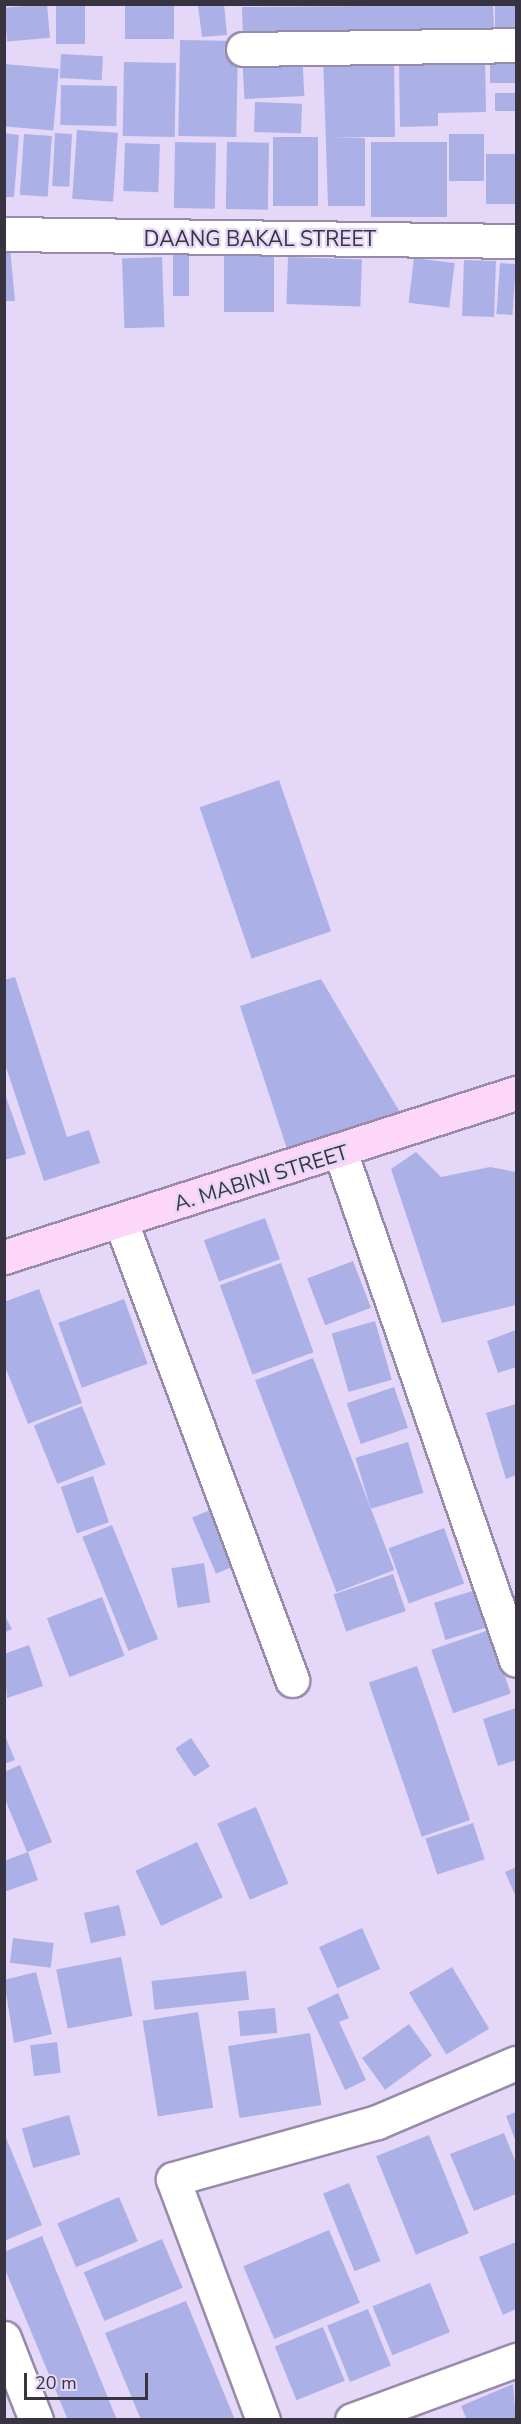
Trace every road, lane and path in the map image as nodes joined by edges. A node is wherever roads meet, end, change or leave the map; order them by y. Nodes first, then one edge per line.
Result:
1 (516, 45) edge
2 (243, 49) dead end
3 (4, 234) edge
4 (516, 241) edge
5 (516, 1094) edge
6 (341, 1154) junction
7 (121, 1222) junction
8 (4, 1257) edge
9 (516, 1660) edge
10 (292, 1680) dead end
11 (516, 2062) edge
12 (4, 2338) edge
13 (516, 2360) edge
14 (36, 2420) edge
15 (263, 2420) edge
16 (352, 2420) edge

1 - 2 street
3 - 4 street, DAANG BAKAL STREET
5 - 6 main road, A. MABINI STREET
6 - 7 main road, A. MABINI STREET
6 - 9 street
7 - 8 main road, A. MABINI STREET
7 - 10 street
11 - 15 street
12 - 14 street
13 - 16 street

